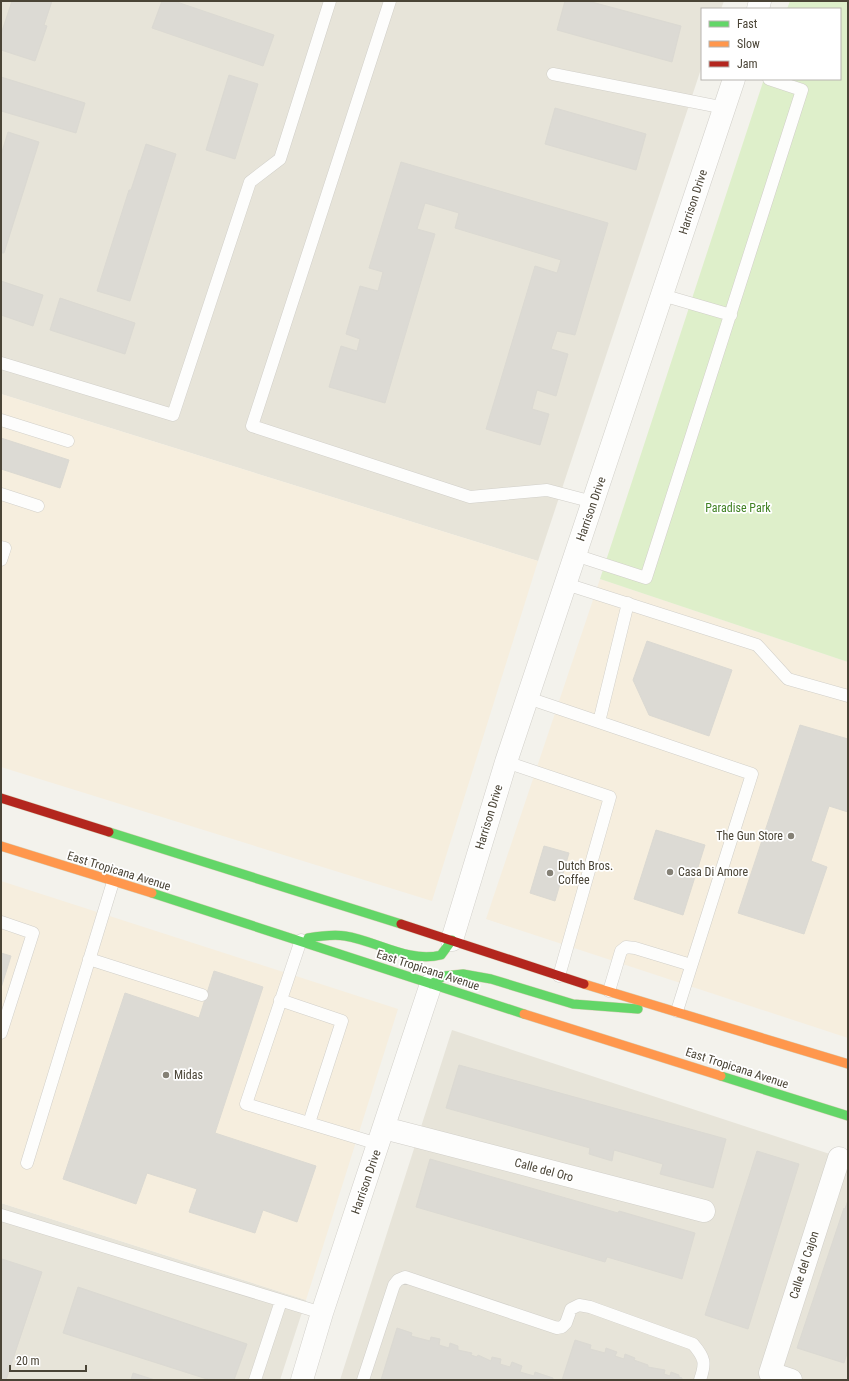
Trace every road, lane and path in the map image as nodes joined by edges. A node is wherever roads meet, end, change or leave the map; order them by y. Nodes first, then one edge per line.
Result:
1 (330, 1) edge
2 (390, 1) edge
3 (553, 74) dead end
4 (734, 80) edge
5 (772, 80) edge
6 (725, 108) junction
7 (662, 295) junction
8 (731, 315) junction
9 (1, 363) edge
10 (1, 420) edge
11 (68, 441) dead end
12 (1, 494) edge
13 (593, 502) junction
14 (38, 506) dead end
15 (1, 547) edge
16 (575, 555) junction
17 (1, 560) edge
18 (566, 584) junction
19 (628, 603) junction
20 (848, 696) edge
21 (528, 698) junction
22 (599, 722) junction
23 (506, 762) junction
24 (1, 798) edge
25 (1, 846) edge
26 (114, 882) junction
27 (1, 922) edge
28 (301, 940) junction
29 (452, 940) junction
30 (89, 959) junction
31 (692, 965) junction
32 (559, 976) junction
33 (431, 984) junction
34 (609, 992) junction
35 (202, 995) dead end
36 (280, 1000) junction
37 (677, 1011) junction
38 (1, 1033) edge
39 (847, 1060) edge
40 (848, 1116) edge
41 (309, 1123) junction
42 (381, 1136) junction
43 (839, 1158) dead end
44 (27, 1163) dead end
45 (704, 1211) dead end
46 (1, 1215) edge
47 (281, 1301) junction
48 (322, 1313) junction
49 (254, 1380) edge
50 (302, 1380) edge
51 (363, 1380) edge
52 (700, 1380) edge
53 (791, 1380) edge

1 - 9 lane
2 - 13 lane
3 - 6 lane
4 - 6 street, Harrison Drive
5 - 8 lane
6 - 7 street, Harrison Drive
7 - 8 lane
7 - 13 street, Harrison Drive
8 - 16 lane
10 - 11 lane
12 - 14 lane
13 - 16 street, Harrison Drive
15 - 17 lane
16 - 18 street, Harrison Drive
18 - 19 lane
18 - 21 street, Harrison Drive
19 - 20 lane
19 - 22 lane
21 - 22 lane
21 - 23 street, Harrison Drive
22 - 31 lane
23 - 29 street, Harrison Drive
23 - 32 lane
24 - 29 main road
25 - 26 main road, East Tropicana Avenue
26 - 28 main road, East Tropicana Avenue
26 - 30 lane
27 - 38 lane
28 - 29 main road
28 - 33 main road, East Tropicana Avenue
28 - 36 lane
29 - 32 main road
30 - 35 lane
30 - 44 lane
31 - 34 lane
31 - 37 lane
32 - 34 main road
33 - 37 main road
33 - 40 main road, East Tropicana Avenue
33 - 42 street, Harrison Drive
34 - 37 main road
36 - 41 lane
36 - 41 lane
37 - 39 main road
41 - 42 lane
42 - 45 street, Calle del Oro
42 - 48 street, Harrison Drive
43 - 53 street, Calle del Cajon
46 - 47 lane
47 - 48 lane
47 - 49 lane
48 - 50 street, Harrison Drive
51 - 52 lane

